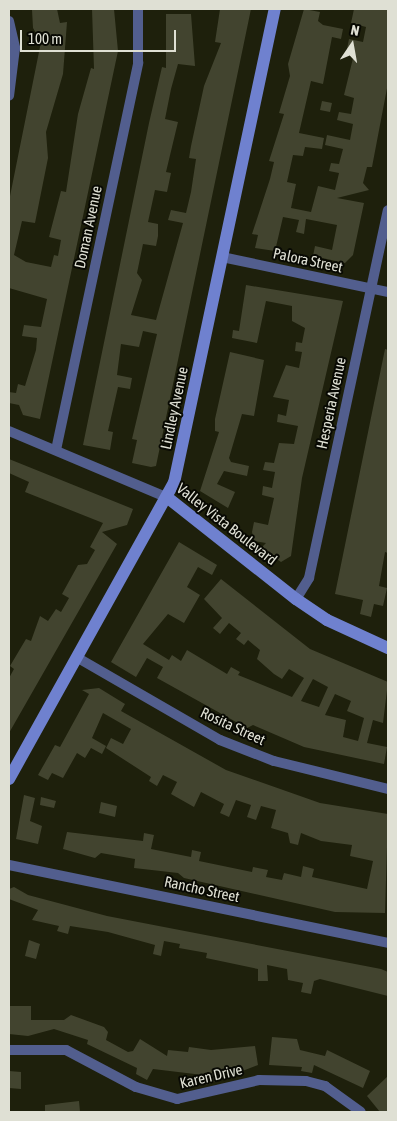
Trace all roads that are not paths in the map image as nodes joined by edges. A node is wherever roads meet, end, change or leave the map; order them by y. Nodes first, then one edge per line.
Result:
1 (138, 9) edge
2 (275, 9) edge
3 (9, 21) edge
4 (9, 96) edge
5 (388, 210) edge
6 (222, 257) junction
7 (372, 288) junction
8 (388, 292) edge
9 (9, 431) edge
10 (56, 450) junction
11 (168, 498) junction
12 (296, 599) junction
13 (388, 648) edge
14 (78, 658) junction
15 (9, 779) edge
16 (388, 789) edge
17 (9, 865) edge
18 (388, 943) edge
19 (9, 1050) edge
20 (361, 1112) edge

1 - 10 street, Doman Avenue
2 - 6 street, Lindley Avenue
3 - 4 street
5 - 7 street, Hesperia Avenue
6 - 7 street, Palora Street
6 - 11 street, Lindley Avenue
7 - 8 street, Palora Street
7 - 12 street, Hesperia Avenue
9 - 10 street, Valley Vista Boulevard
10 - 11 street, Valley Vista Boulevard
11 - 12 street, Valley Vista Boulevard
11 - 14 street, Lindley Avenue
12 - 13 street, Valley Vista Boulevard
14 - 15 street, Lindley Avenue
14 - 16 street, Rosita Street
17 - 18 street, Rancho Street
19 - 20 street, Karen Drive

